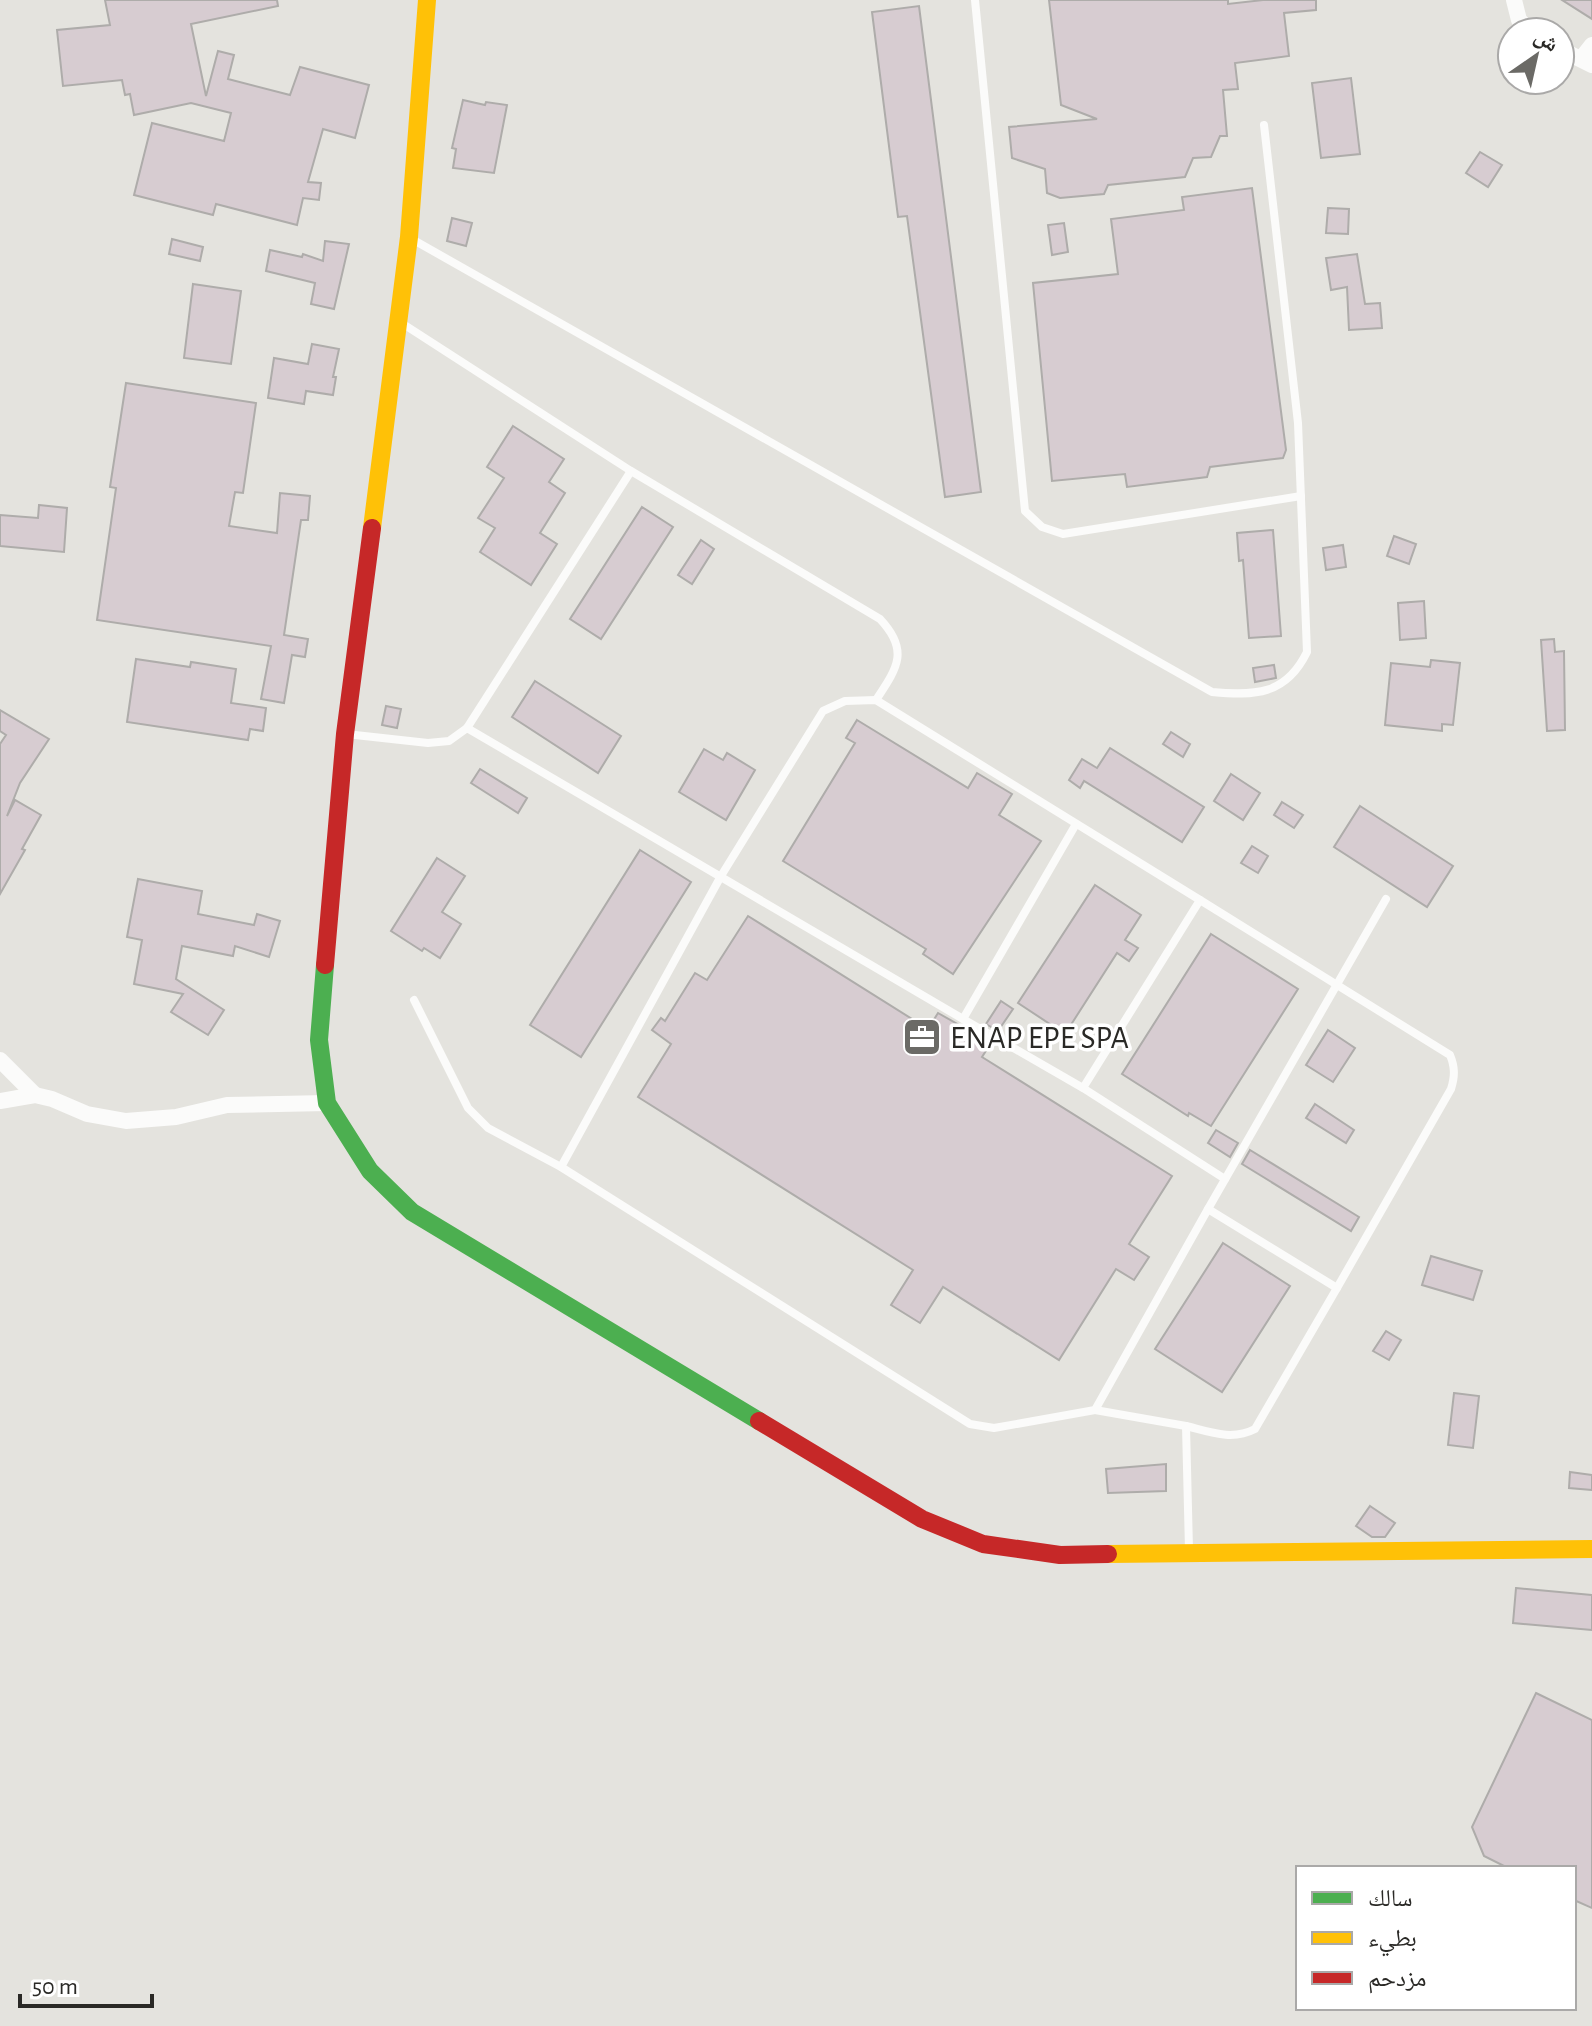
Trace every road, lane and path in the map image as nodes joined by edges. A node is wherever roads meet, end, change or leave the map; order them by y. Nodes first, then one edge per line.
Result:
1 (427, 0) edge
2 (975, 0) edge
3 (1592, 45) edge
4 (1586, 62) edge
5 (1264, 125) dead end
6 (409, 237) junction
7 (399, 321) junction
8 (631, 471) junction
9 (1301, 496) junction
10 (876, 700) junction
11 (467, 728) junction
12 (345, 734) junction
13 (1076, 824) junction
14 (721, 876) junction
15 (1386, 899) dead end
16 (1200, 900) junction
17 (1337, 984) junction
18 (414, 1000) dead end
19 (963, 1019) junction
20 (0, 1060) edge
21 (1083, 1088) junction
22 (35, 1095) junction
23 (0, 1101) edge
24 (327, 1103) junction
25 (561, 1167) junction
26 (1225, 1179) junction
27 (1208, 1209) junction
28 (1337, 1288) junction
29 (1095, 1410) junction
30 (1186, 1426) junction
31 (1592, 1549) edge
32 (1189, 1553) junction

1 - 6 street
2 - 9 lane
3 - 4 street
5 - 9 lane
6 - 7 street
6 - 9 lane
7 - 8 lane
7 - 12 street
8 - 10 lane
8 - 11 lane
10 - 13 lane
10 - 14 lane
11 - 12 lane
11 - 14 lane
12 - 24 street
13 - 16 lane
13 - 19 lane
14 - 19 lane
14 - 25 lane
15 - 17 lane
16 - 17 lane
16 - 21 lane
17 - 26 lane
17 - 28 lane
18 - 25 lane
19 - 21 lane
20 - 22 street
21 - 26 lane
22 - 23 street
22 - 24 street
24 - 32 street
25 - 29 lane
26 - 27 lane
27 - 28 lane
27 - 29 lane
28 - 30 lane
29 - 30 lane
30 - 32 lane
31 - 32 street

